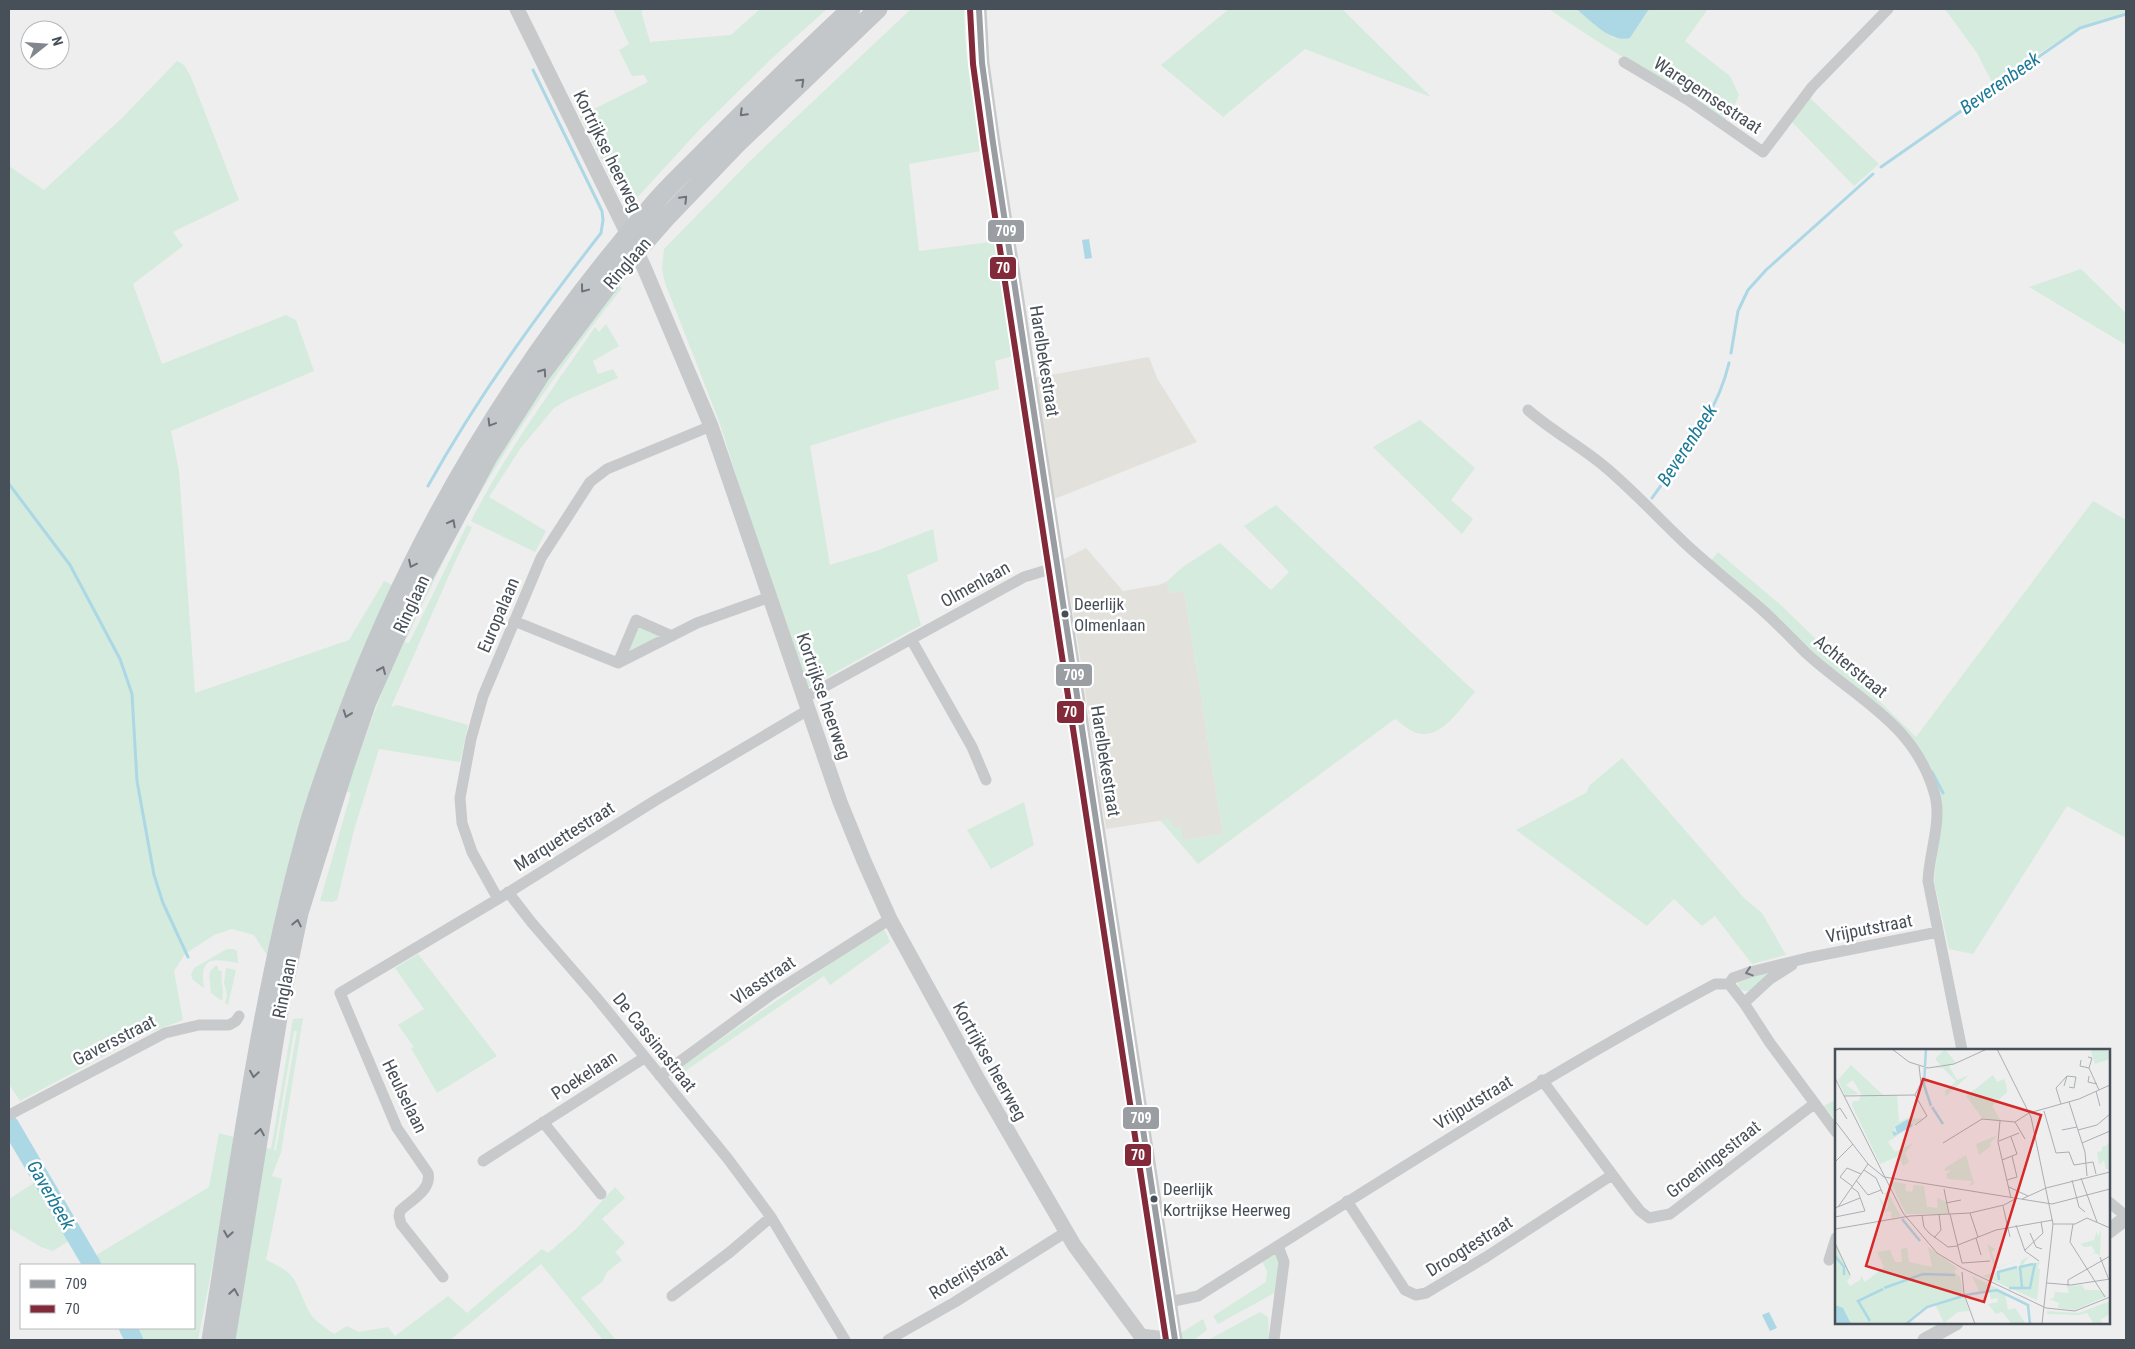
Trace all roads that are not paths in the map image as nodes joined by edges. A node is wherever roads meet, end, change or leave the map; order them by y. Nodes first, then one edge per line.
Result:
1 (517, 9) edge
2 (851, 9) edge
3 (878, 9) edge
4 (979, 9) edge
5 (1888, 9) edge
6 (1624, 62) dead end
7 (628, 234) junction
8 (636, 251) junction
9 (1528, 410) dead end
10 (711, 426) junction
11 (1057, 566) junction
12 (770, 596) junction
13 (514, 621) junction
14 (672, 636) junction
15 (911, 639) junction
16 (618, 663) junction
17 (806, 704) junction
18 (986, 780) dead end
19 (508, 892) junction
20 (498, 899) junction
21 (890, 919) junction
22 (1938, 932) junction
23 (1807, 958) junction
24 (1729, 984) junction
25 (340, 993) joint
26 (1744, 1003) junction
27 (239, 1016) dead end
28 (1962, 1049) edge
29 (644, 1058) junction
30 (660, 1076) junction
31 (1542, 1080) junction
32 (1814, 1104) junction
33 (9, 1115) edge
34 (543, 1122) junction
35 (1835, 1131) edge
36 (483, 1161) dead end
37 (1612, 1175) junction
38 (601, 1194) dead end
39 (1347, 1201) junction
40 (2110, 1203) edge
41 (772, 1217) junction
42 (2126, 1220) edge
43 (2110, 1230) edge
44 (1066, 1232) junction
45 (1835, 1241) edge
46 (1278, 1246) junction
47 (1829, 1260) dead end
48 (443, 1277) dead end
49 (672, 1296) dead end
50 (1169, 1302) junction
51 (1954, 1324) edge
52 (1174, 1339) edge
53 (211, 1340) edge
54 (226, 1340) edge
55 (845, 1340) edge
56 (888, 1340) edge
57 (1274, 1340) edge
58 (1925, 1340) edge

1 - 7 street, Kortrijkse heerweg
2 -> 7 main road, Ringlaan
8 -> 3 main road, Ringlaan
4 - 11 street, Harelbekestraat
5 - 6 street, Waregemsestraat
7 - 8 street, Kortrijkse heerweg
7 -> 53 main road, Ringlaan
8 - 10 street, Kortrijkse heerweg
54 -> 8 main road, Ringlaan
9 - 22 street, Achterstraat
10 - 12 street, Kortrijkse heerweg
10 - 13 street, Europalaan
11 - 15 street, Olmenlaan
11 - 50 street, Harelbekestraat
12 - 14 street
12 - 17 street, Kortrijkse heerweg
13 - 16 street
13 - 20 street, Europalaan
14 - 16 street
14 - 16 street
15 - 17 street, Olmenlaan
15 - 18 street
17 - 19 street, Marquettestraat
17 - 21 street, Kortrijkse heerweg
19 - 20 street, Marquettestraat
19 - 29 street, De Cassinastraat
20 - 25 street, Marquettestraat
21 - 30 street, Vlasstraat
21 - 44 street, Kortrijkse heerweg
22 - 23 street, Vrijputstraat
22 - 28 street, Achterstraat
23 -> 24 street, Vrijputstraat
23 - 26 street, Vrijputstraat
24 - 26 street
24 - 31 street, Vrijputstraat
25 - 48 street, Heulselaan
26 - 32 street
27 - 33 street, Gaversstraat
29 - 30 street, De Cassinastraat
29 - 34 street, Poekelaan
30 - 41 street, De Cassinastraat
31 - 37 street, Groeningestraat
31 - 39 street, Vrijputstraat
32 - 35 street
32 - 37 street, Groeningestraat
34 - 36 street, Poekelaan
34 - 38 street, Poekelaan
37 - 39 street, Droogtestraat
39 - 46 street, Vrijputstraat
40 - 42 street
41 - 49 street
41 - 55 street, De Cassinastraat
42 - 43 street
44 - 52 street, Kortrijkse heerweg
44 - 56 street, Roterijstraat
45 - 47 street
46 - 50 street, Vrijputstraat
46 - 57 street
50 - 52 street, Harelbekestraat
51 - 58 street

